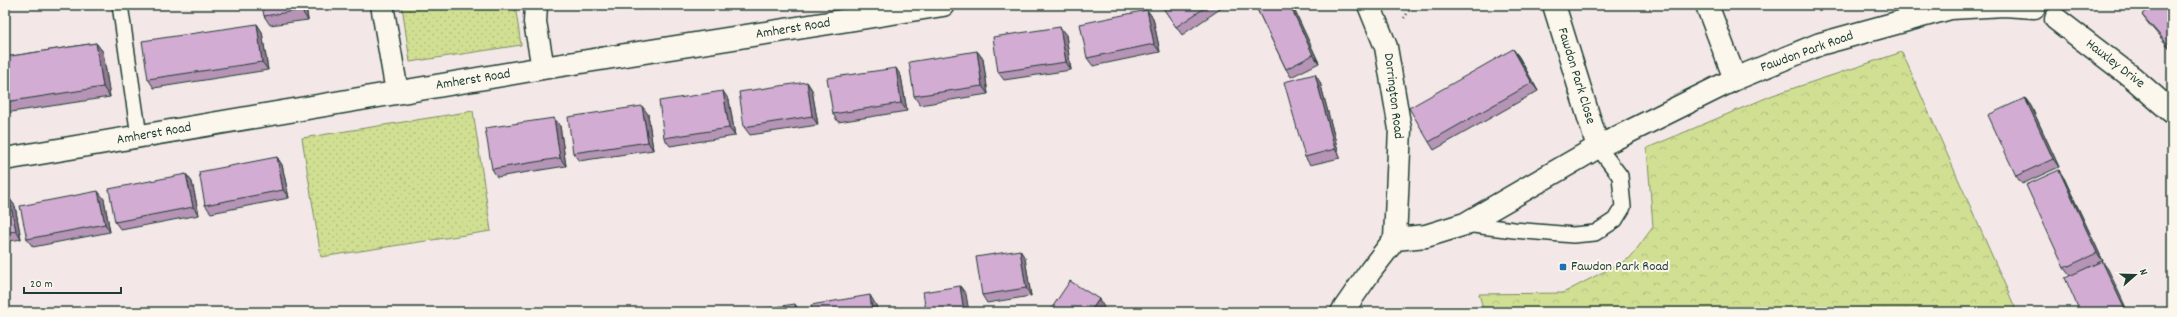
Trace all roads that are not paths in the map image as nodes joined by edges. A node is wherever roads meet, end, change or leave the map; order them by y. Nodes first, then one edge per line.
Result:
1 (120, 5) edge
2 (382, 5) edge
3 (536, 5) edge
4 (943, 5) edge
5 (1369, 5) edge
6 (1554, 5) edge
7 (1707, 5) edge
8 (2034, 6) edge
9 (2056, 18) dead end
10 (543, 68) junction
11 (1735, 79) junction
12 (397, 92) junction
13 (2172, 112) edge
14 (140, 136) junction
15 (1598, 147) junction
16 (5, 159) edge
17 (1464, 224) junction
18 (1395, 240) junction
19 (1342, 312) edge

1 - 14 lane
2 - 12 street
3 - 10 street
4 - 10 street, Amherst Road
5 - 18 street, Dorrington Road
6 - 15 street, Fawdon Park Close
7 - 11 street
8 - 11 street, Fawdon Park Road
9 - 13 street, Hauxley Drive
10 - 12 street, Amherst Road
11 - 15 street, Fawdon Park Road
12 - 14 street, Amherst Road
14 - 16 street, Amherst Road
15 - 17 street, Fawdon Park Road
15 - 17 lane
17 - 18 street, Fawdon Park Road
18 - 19 street

